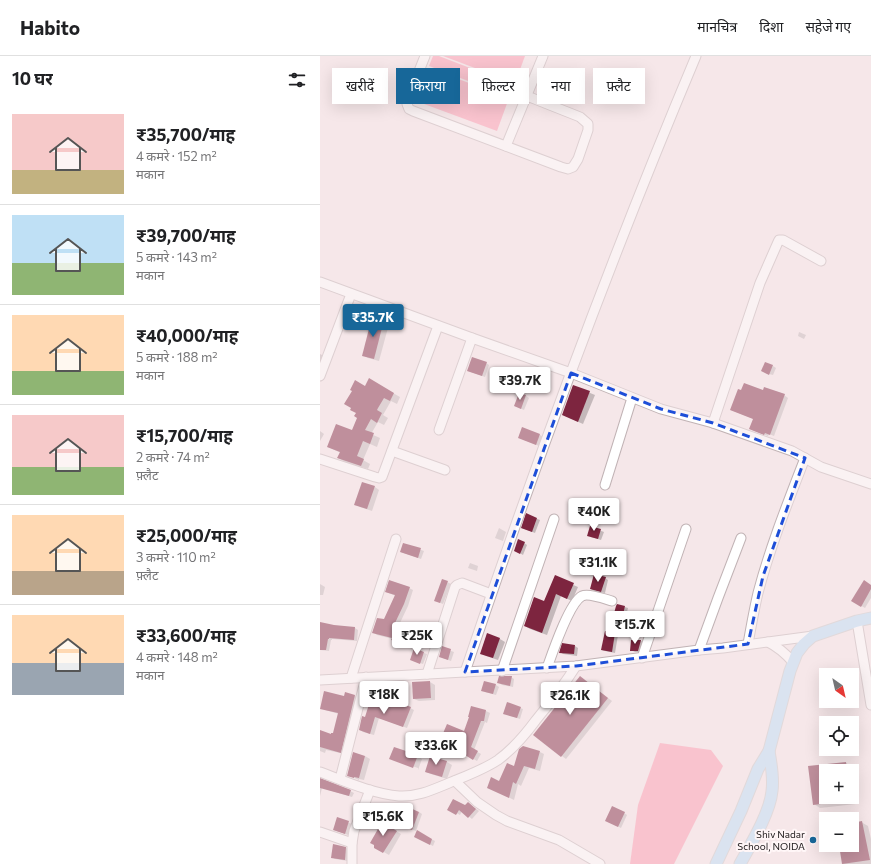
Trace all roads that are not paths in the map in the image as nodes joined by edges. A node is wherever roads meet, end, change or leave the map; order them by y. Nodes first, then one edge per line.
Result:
1 (425, 56) edge
2 (543, 56) edge
3 (696, 56) edge
4 (529, 91) edge
5 (529, 97) edge
6 (524, 104) edge
7 (506, 146) junction
8 (821, 261) dead end
9 (320, 282) edge
10 (351, 294) junction
11 (438, 326) junction
12 (472, 338) junction
13 (570, 373) junction
14 (320, 376) edge
15 (632, 398) junction
16 (713, 422) junction
17 (439, 430) dead end
18 (392, 451) junction
19 (805, 458) junction
20 (320, 459) edge
21 (445, 470) dead end
22 (871, 484) edge
23 (605, 485) dead end
24 (554, 519) dead end
25 (686, 529) dead end
26 (741, 538) dead end
27 (396, 539) dead end
28 (491, 594) junction
29 (612, 601) dead end
30 (871, 618) edge
31 (857, 621) junction
32 (814, 636) junction
33 (768, 642) junction
34 (748, 644) junction
35 (699, 650) junction
36 (642, 658) junction
37 (793, 662) junction
38 (576, 666) junction
39 (546, 668) junction
40 (502, 671) junction
41 (465, 672) junction
42 (427, 674) junction
43 (351, 678) junction
44 (366, 678) junction
45 (320, 680) edge
46 (871, 705) edge
47 (769, 751) junction
48 (320, 772) edge
49 (340, 779) junction
50 (455, 780) junction
51 (370, 790) junction
52 (320, 832) edge
53 (352, 843) junction
54 (352, 864) edge
55 (600, 864) edge
56 (716, 864) edge
57 (740, 864) edge

1 - 7 street
2 - 4 street
3 - 13 street
5 - 7 street
6 - 7 street
8 - 16 street
9 - 10 street
10 - 11 street
10 - 14 street
11 - 12 street
11 - 18 street
12 - 13 street
12 - 17 street
13 - 15 street
13 - 28 street
15 - 16 street
15 - 23 street
16 - 19 street
18 - 20 street
18 - 21 street
19 - 22 street
19 - 34 street
24 - 40 street
25 - 36 street
26 - 35 street
27 - 43 street
28 - 41 street
28 - 42 street
29 - 39 street
30 - 31 main road
31 - 32 main road
31 - 46 street
32 - 33 street
32 - 37 main road
33 - 34 street
33 - 37 street
34 - 35 street
35 - 36 street
36 - 38 street
37 - 47 main road
38 - 39 street
38 - 50 street
39 - 40 street
40 - 41 street
41 - 42 street
42 - 44 street
43 - 44 street
43 - 45 street
44 - 49 street
47 - 56 main road
47 - 57 main road
48 - 49 street
49 - 51 street
50 - 51 street
50 - 55 street
51 - 53 street
52 - 53 street
53 - 54 street

